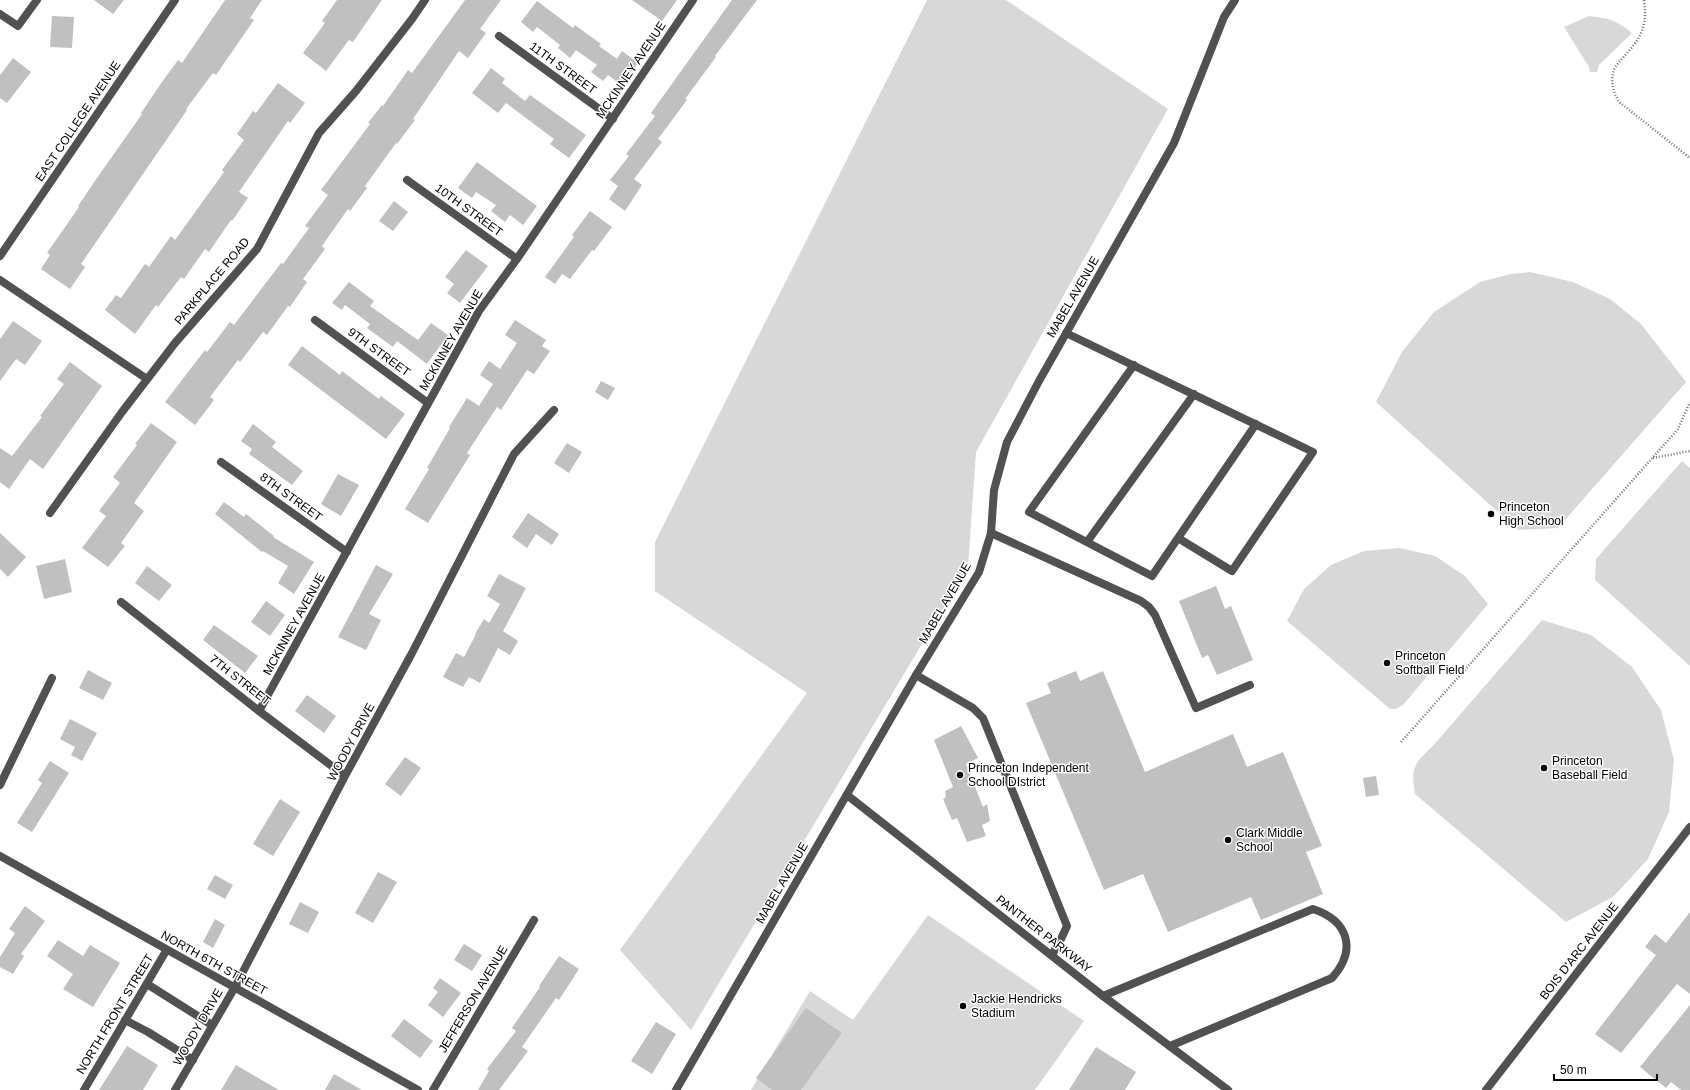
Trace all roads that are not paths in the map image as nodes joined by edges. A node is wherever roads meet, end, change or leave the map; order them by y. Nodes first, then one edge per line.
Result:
1 (37, 0) edge
2 (175, 0) edge
3 (425, 0) edge
4 (694, 0) edge
5 (1235, 0) edge
6 (0, 14) edge
7 (499, 36) dead end
8 (613, 119) junction
9 (407, 180) dead end
10 (0, 256) edge
11 (517, 259) junction
12 (0, 280) edge
13 (315, 320) dead end
14 (1066, 333) junction
15 (1134, 365) junction
16 (147, 380) junction
17 (1194, 394) junction
18 (428, 403) junction
19 (554, 410) dead end
20 (1256, 424) junction
21 (221, 462) dead end
22 (50, 513) dead end
23 (991, 533) junction
24 (1178, 538) junction
25 (1087, 542) junction
26 (347, 552) junction
27 (121, 602) dead end
28 (916, 675) junction
29 (52, 678) dead end
30 (1250, 686) dead end
31 (259, 711) junction
32 (345, 776) junction
33 (0, 785) edge
34 (847, 795) junction
35 (1690, 827) edge
36 (0, 856) edge
37 (534, 920) dead end
38 (166, 951) junction
39 (1052, 955) junction
40 (147, 984) junction
41 (235, 987) junction
42 (1103, 996) junction
43 (125, 1020) junction
44 (212, 1025) junction
45 (1170, 1046) junction
46 (193, 1060) junction
47 (84, 1090) edge
48 (175, 1090) edge
49 (418, 1090) edge
50 (433, 1090) edge
51 (676, 1090) edge
52 (1228, 1090) edge
53 (1486, 1090) edge

1 - 6 street
2 - 10 street, EAST COLLEGE AVENUE
3 - 16 street, PARKPLACE ROAD
4 - 8 street, MCKINNEY AVENUE
5 - 14 street, MABEL AVENUE
7 - 8 street, 11TH STREET
8 - 11 street, MCKINNEY AVENUE
9 - 11 street, 10TH STREET
11 - 18 street, MCKINNEY AVENUE
12 - 16 street
13 - 18 street, 9TH STREET
14 - 15 street
14 - 23 street, MABEL AVENUE
15 - 17 street
15 - 25 street
16 - 22 street, PARKPLACE ROAD
17 - 20 street
17 - 25 street
18 - 26 street, MCKINNEY AVENUE
19 - 32 street, WOODY DRIVE
20 - 24 street
20 - 24 street
21 - 26 street, 8TH STREET
23 - 28 street, MABEL AVENUE
23 - 30 street
24 - 25 street
26 - 31 street, MCKINNEY AVENUE
27 - 31 street, 7TH STREET
28 - 34 street, MABEL AVENUE
28 - 39 street
29 - 33 street
31 - 32 street, 7TH STREET
32 - 41 street, WOODY DRIVE
34 - 39 street, PANTHER PARKWAY
34 - 51 street, MABEL AVENUE
35 - 53 street, BOIS D'ARC AVENUE
36 - 38 street, NORTH 6TH STREET
37 - 50 street, JEFFERSON AVENUE
38 - 40 street, NORTH FRONT STREET
38 - 41 street, NORTH 6TH STREET
39 - 42 street, PANTHER PARKWAY
40 - 43 street, NORTH FRONT STREET
40 - 44 street
41 - 44 street, WOODY DRIVE
41 - 49 street, NORTH 6TH STREET
42 - 45 street, PANTHER PARKWAY
42 - 45 street
43 - 46 street
43 - 47 street, NORTH FRONT STREET
44 - 46 street, WOODY DRIVE
45 - 52 street, PANTHER PARKWAY
46 - 48 street, WOODY DRIVE

